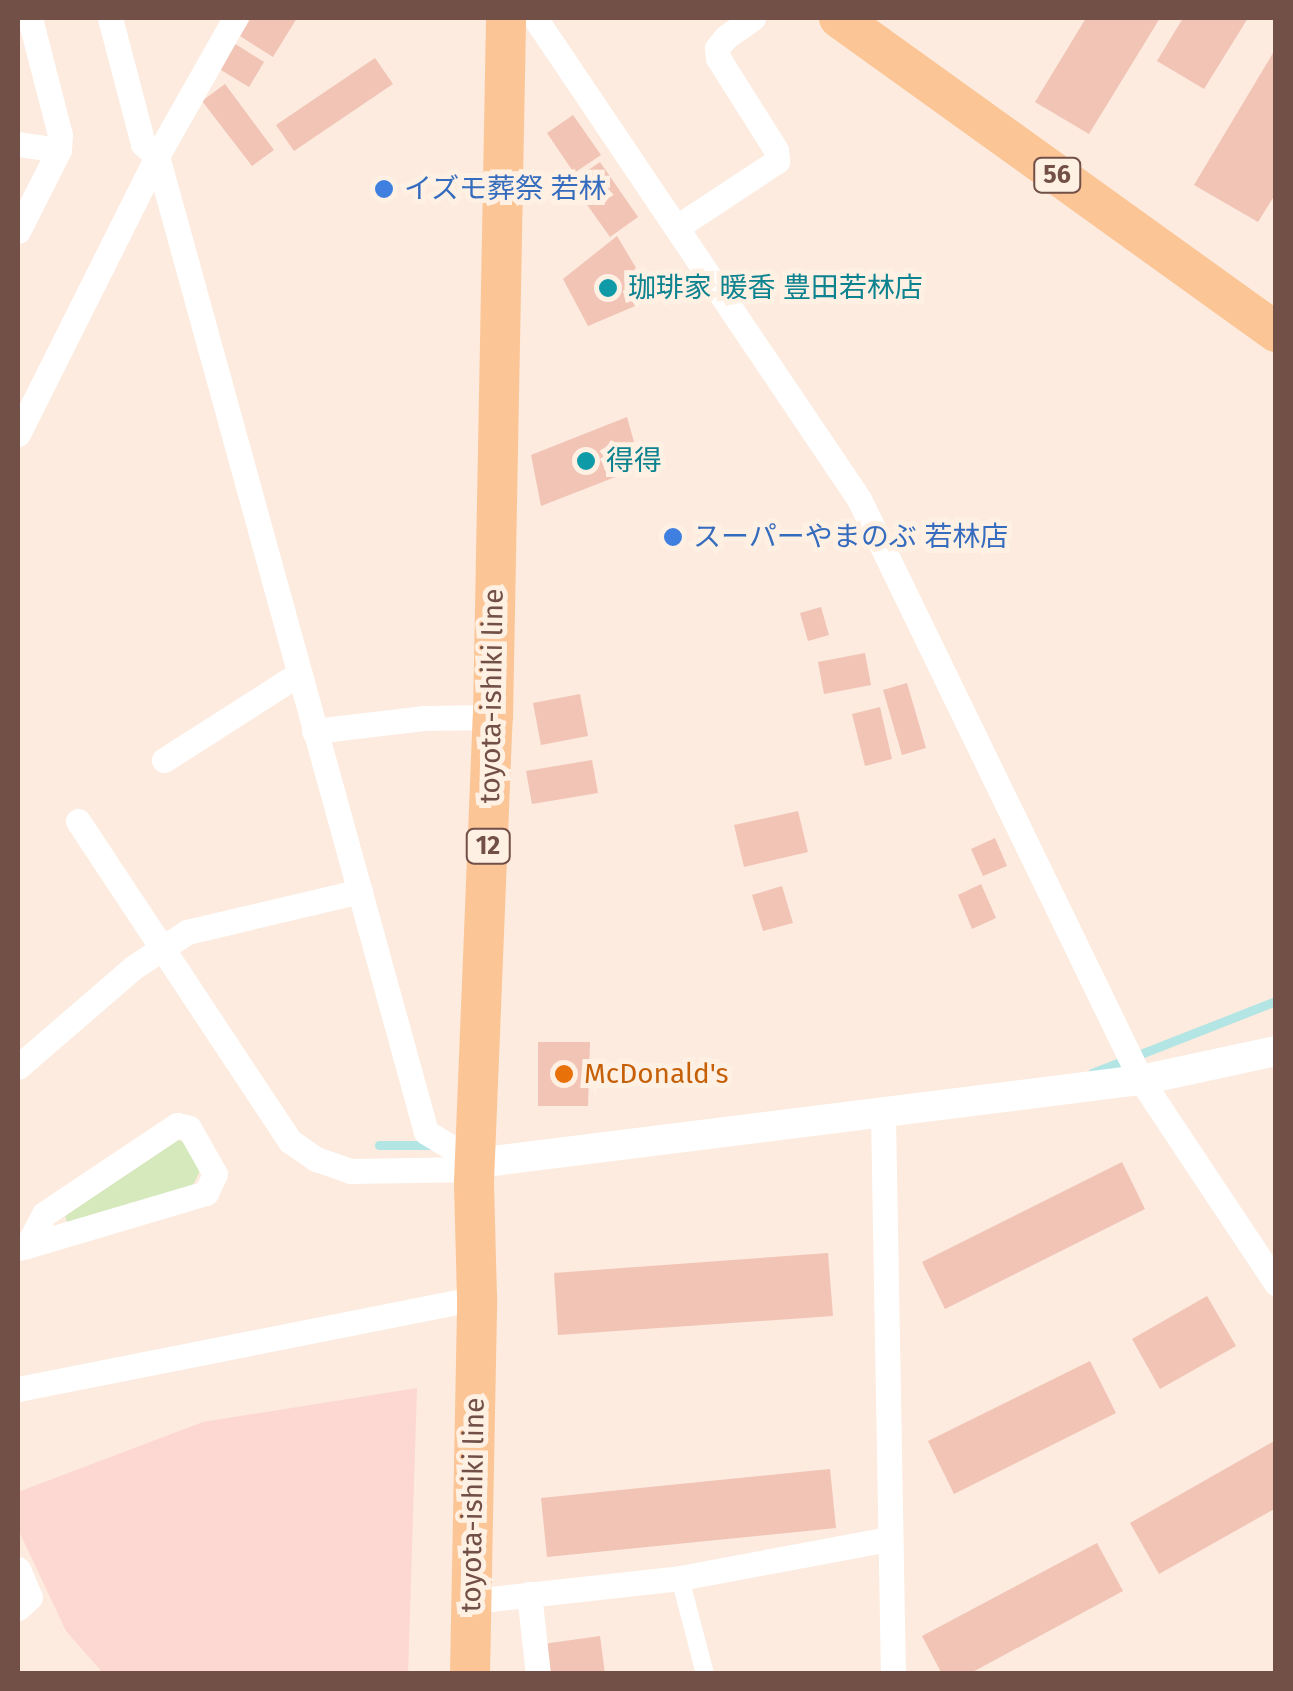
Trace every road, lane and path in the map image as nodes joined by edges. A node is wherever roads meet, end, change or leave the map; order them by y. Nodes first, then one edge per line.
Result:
1 (30, 18) edge
2 (110, 18) edge
3 (235, 18) edge
4 (506, 18) edge
5 (535, 18) edge
6 (753, 18) edge
7 (839, 18) edge
8 (18, 144) edge
9 (59, 150) junction
10 (156, 156) junction
11 (676, 227) junction
12 (18, 231) edge
13 (1276, 332) edge
14 (18, 434) edge
15 (300, 674) junction
16 (492, 718) junction
17 (314, 730) junction
18 (164, 760) dead end
19 (78, 821) dead end
20 (360, 891) junction
21 (162, 946) junction
22 (1276, 1051) edge
23 (18, 1067) edge
24 (1141, 1080) junction
25 (883, 1115) junction
26 (476, 1166) junction
27 (22, 1247) edge
28 (1276, 1283) edge
29 (477, 1298) junction
30 (18, 1389) edge
31 (888, 1539) junction
32 (18, 1569) edge
33 (680, 1578) junction
34 (529, 1594) junction
35 (472, 1601) junction
36 (18, 1608) edge
37 (470, 1674) edge
38 (538, 1674) edge
39 (705, 1674) edge
40 (893, 1674) edge

1 - 9 street
2 - 10 street
3 - 10 street
4 - 16 main road, toyota-ishiki line / 12
5 - 11 street
6 - 11 street
7 - 13 main road, 56
8 - 9 street
9 - 12 street
10 - 14 street
10 - 15 street
11 - 24 street
15 - 17 street
15 - 18 street
16 - 17 street
16 - 26 main road, toyota-ishiki line / 12
17 - 20 street
19 - 21 street
20 - 21 street
20 - 26 street
21 - 23 street
21 - 26 street
22 - 24 street
24 - 25 street
24 - 28 street
25 - 26 street
25 - 31 street
26 - 29 main road, toyota-ishiki line / 12
27 - 27 street
29 - 30 street
29 - 35 main road, toyota-ishiki line / 12
31 - 33 street
31 - 40 street
32 - 36 street
33 - 34 street
33 - 39 street
34 - 35 street
34 - 38 street
35 - 37 main road, toyota-ishiki line / 12

